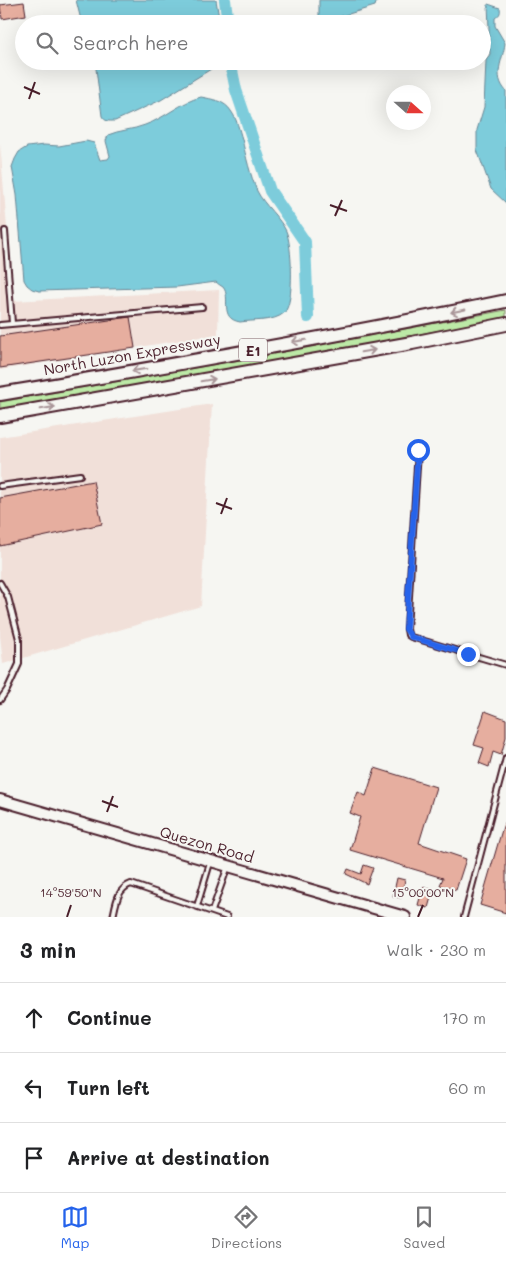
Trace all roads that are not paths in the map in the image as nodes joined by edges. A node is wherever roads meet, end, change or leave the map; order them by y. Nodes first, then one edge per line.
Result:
1 (5, 231) dead end
2 (506, 301) edge
3 (202, 307) dead end
4 (12, 322) junction
5 (506, 324) edge
6 (0, 325) edge
7 (0, 394) edge
8 (0, 416) edge
9 (418, 450) dead end
10 (80, 475) dead end
11 (0, 486) edge
12 (0, 583) edge
13 (506, 665) edge
14 (0, 700) edge
15 (506, 758) edge
16 (0, 800) edge
17 (211, 861) junction
18 (228, 866) junction
19 (197, 906) junction
20 (212, 912) junction
21 (113, 917) edge
22 (227, 917) edge
23 (405, 917) edge
24 (464, 917) edge

1 - 4 lane
2 -> 7 highway, North Luzon Expressway / E1
3 - 4 lane
4 - 6 lane
8 -> 5 highway, E1
9 - 13 lane
10 - 11 lane
12 - 14 lane
15 - 24 lane
16 - 17 main road, Quezon Road
17 - 18 main road, Quezon Road
17 - 19 lane
18 - 20 lane
18 - 23 main road, Quezon Road
19 - 20 lane
19 - 21 lane
20 - 22 lane

